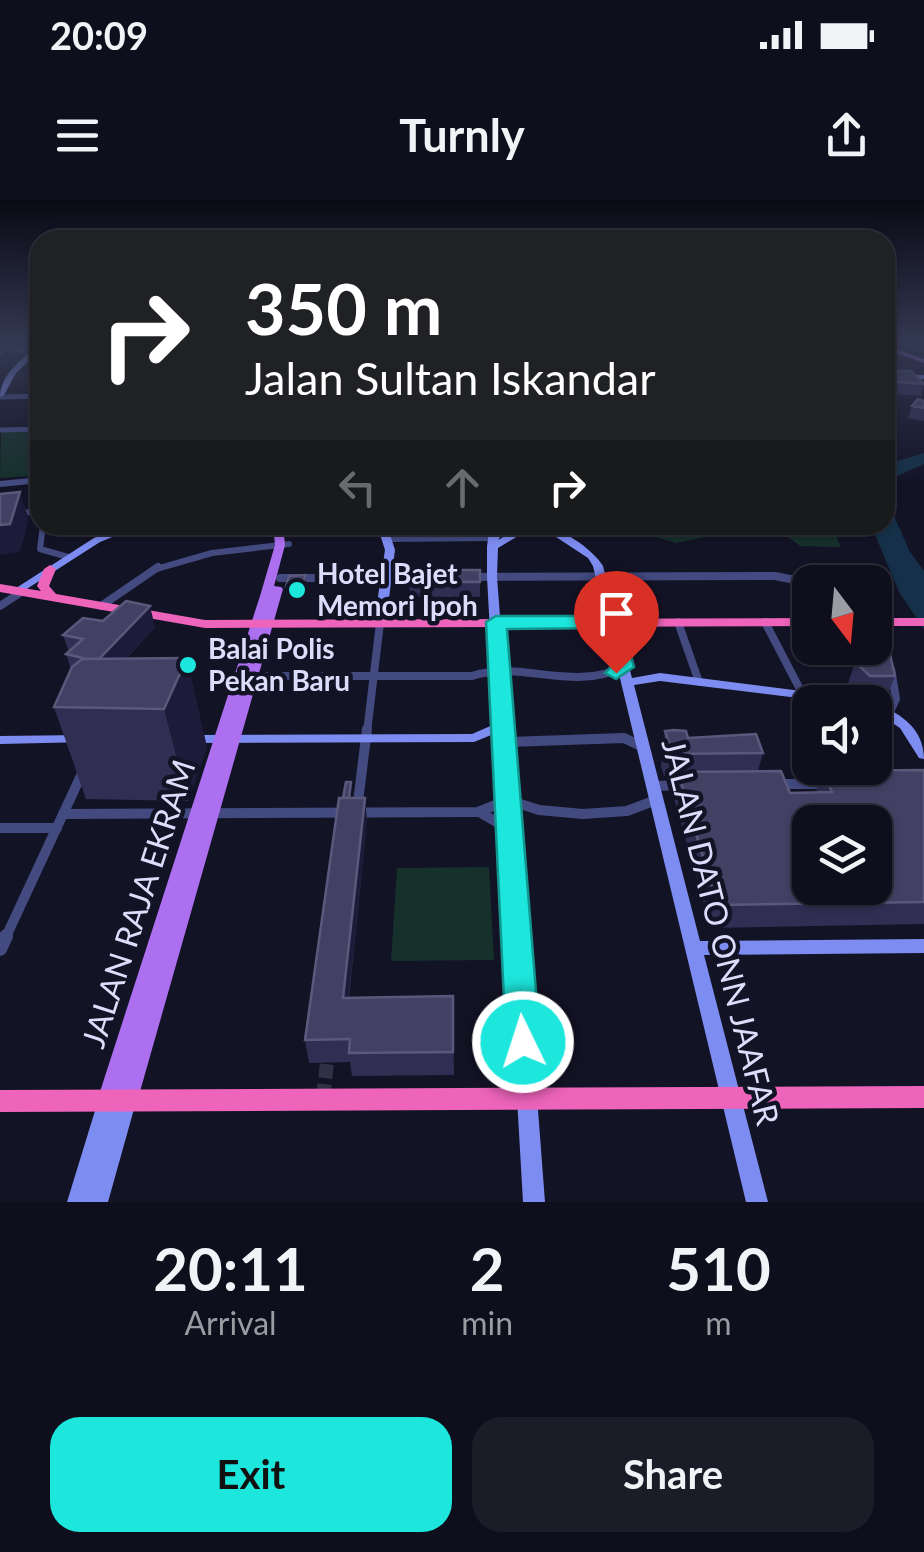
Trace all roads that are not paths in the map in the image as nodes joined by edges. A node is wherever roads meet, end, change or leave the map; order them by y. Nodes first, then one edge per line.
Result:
1 (0, 396) edge
2 (30, 396) edge
3 (30, 429) edge
4 (0, 430) edge
5 (30, 481) edge
6 (0, 484) edge
7 (30, 512) edge
8 (0, 515) edge
9 (42, 535) edge
10 (115, 535) edge
11 (282, 535) edge
12 (285, 535) edge
13 (386, 535) edge
14 (497, 535) edge
15 (512, 535) edge
16 (546, 535) edge
17 (558, 535) edge
18 (388, 539) junction
19 (493, 542) junction
20 (568, 542) junction
21 (285, 544) junction
22 (68, 557) junction
23 (50, 569) junction
24 (492, 577) junction
25 (601, 577) junction
26 (280, 578) junction
27 (386, 578) junction
28 (422, 578) edge
29 (457, 578) edge
30 (792, 579) edge
31 (0, 588) edge
32 (20, 591) junction
33 (52, 597) junction
34 (0, 606) edge
35 (100, 606) junction
36 (496, 622) junction
37 (612, 622) junction
38 (678, 622) junction
39 (765, 622) junction
40 (792, 622) edge
41 (892, 622) edge
42 (924, 622) edge
43 (380, 623) junction
44 (262, 624) junction
45 (890, 665) edge
46 (500, 667) junction
47 (625, 674) junction
48 (247, 676) junction
49 (374, 676) junction
50 (472, 676) junction
51 (698, 682) junction
52 (797, 685) edge
53 (501, 688) junction
54 (792, 695) edge
55 (892, 707) edge
56 (892, 716) edge
57 (366, 738) junction
58 (474, 738) junction
59 (173, 739) dead end
60 (229, 739) junction
61 (0, 740) edge
62 (505, 740) junction
63 (95, 746) joint
64 (643, 747) junction
65 (924, 754) edge
66 (763, 784) edge
67 (792, 784) edge
68 (690, 785) edge
69 (655, 793) junction
70 (508, 800) junction
71 (357, 812) junction
72 (478, 812) junction
73 (206, 813) junction
74 (63, 814) junction
75 (0, 828) edge
76 (57, 828) junction
77 (510, 830) junction
78 (924, 946) edge
79 (694, 948) junction
80 (0, 949) edge
81 (924, 1097) edge
82 (527, 1098) junction
83 (732, 1098) junction
84 (0, 1101) edge
85 (117, 1102) junction
86 (78, 1202) edge
87 (97, 1202) edge
88 (534, 1202) edge
89 (757, 1202) edge

1 - 2 street
3 - 4 street
5 - 6 street
7 - 8 street
9 - 22 street
10 - 22 street
11 - 21 main road
12 - 21 main road
13 - 18 street
14 - 19 street
15 - 19 street
16 - 20 street
17 - 20 street, JALAN DATO ONN JAAFAR
18 - 19 street
18 - 27 street
19 - 24 street
20 - 25 street, JALAN DATO ONN JAAFAR
21 - 26 main road
21 - 35 street
21 - 44 main road
22 - 23 street
23 - 32 street
23 - 33 highway
24 - 25 street
24 - 29 street
24 - 36 street
25 - 30 street
25 - 37 street, JALAN DATO ONN JAAFAR
26 - 27 street
26 - 44 main road
27 - 28 street
27 - 43 street
31 - 32 highway
32 - 33 highway
32 - 34 street
33 - 35 highway
35 - 44 highway
36 - 37 highway
36 - 43 highway
36 - 46 street
37 - 38 highway
37 - 47 street, JALAN DATO ONN JAAFAR
38 - 39 highway
38 - 51 street
39 - 40 highway
39 - 52 street
41 - 42 highway
43 - 44 highway
43 - 49 street
44 - 48 main road, JALAN RAJA EKRAM
45 - 55 street
46 - 47 street
46 - 50 street
46 - 53 street
47 - 51 street
47 - 64 street, JALAN DATO ONN JAAFAR
48 - 49 street
48 - 60 main road, JALAN RAJA EKRAM
49 - 50 street
49 - 57 street
50 - 53 street
51 - 54 street
53 - 62 street
56 - 65 street
57 - 58 street
57 - 60 street
57 - 71 street
58 - 62 street
58 - 62 street
59 - 60 street
60 - 73 main road, JALAN RAJA EKRAM
61 - 63 street
62 - 64 street
62 - 70 street
63 - 74 street
64 - 69 street, JALAN DATO ONN JAAFAR
66 - 67 street
68 - 69 street
69 - 70 street
69 - 79 street, JALAN DATO ONN JAAFAR
70 - 72 street
70 - 77 street
71 - 72 street
71 - 73 street
72 - 77 street
73 - 74 street
73 - 85 main road, JALAN RAJA EKRAM
74 - 76 street
75 - 76 street
76 - 80 street
77 - 82 street
78 - 79 street
79 - 83 street, JALAN DATO ONN JAAFAR
81 - 83 highway
82 - 83 highway
82 - 85 highway
82 - 88 street
83 - 89 street, JALAN DATO ONN JAAFAR
84 - 85 highway
85 - 86 street, JALAN RAJA EKRAM
85 - 87 street, JALAN RAJA EKRAM

